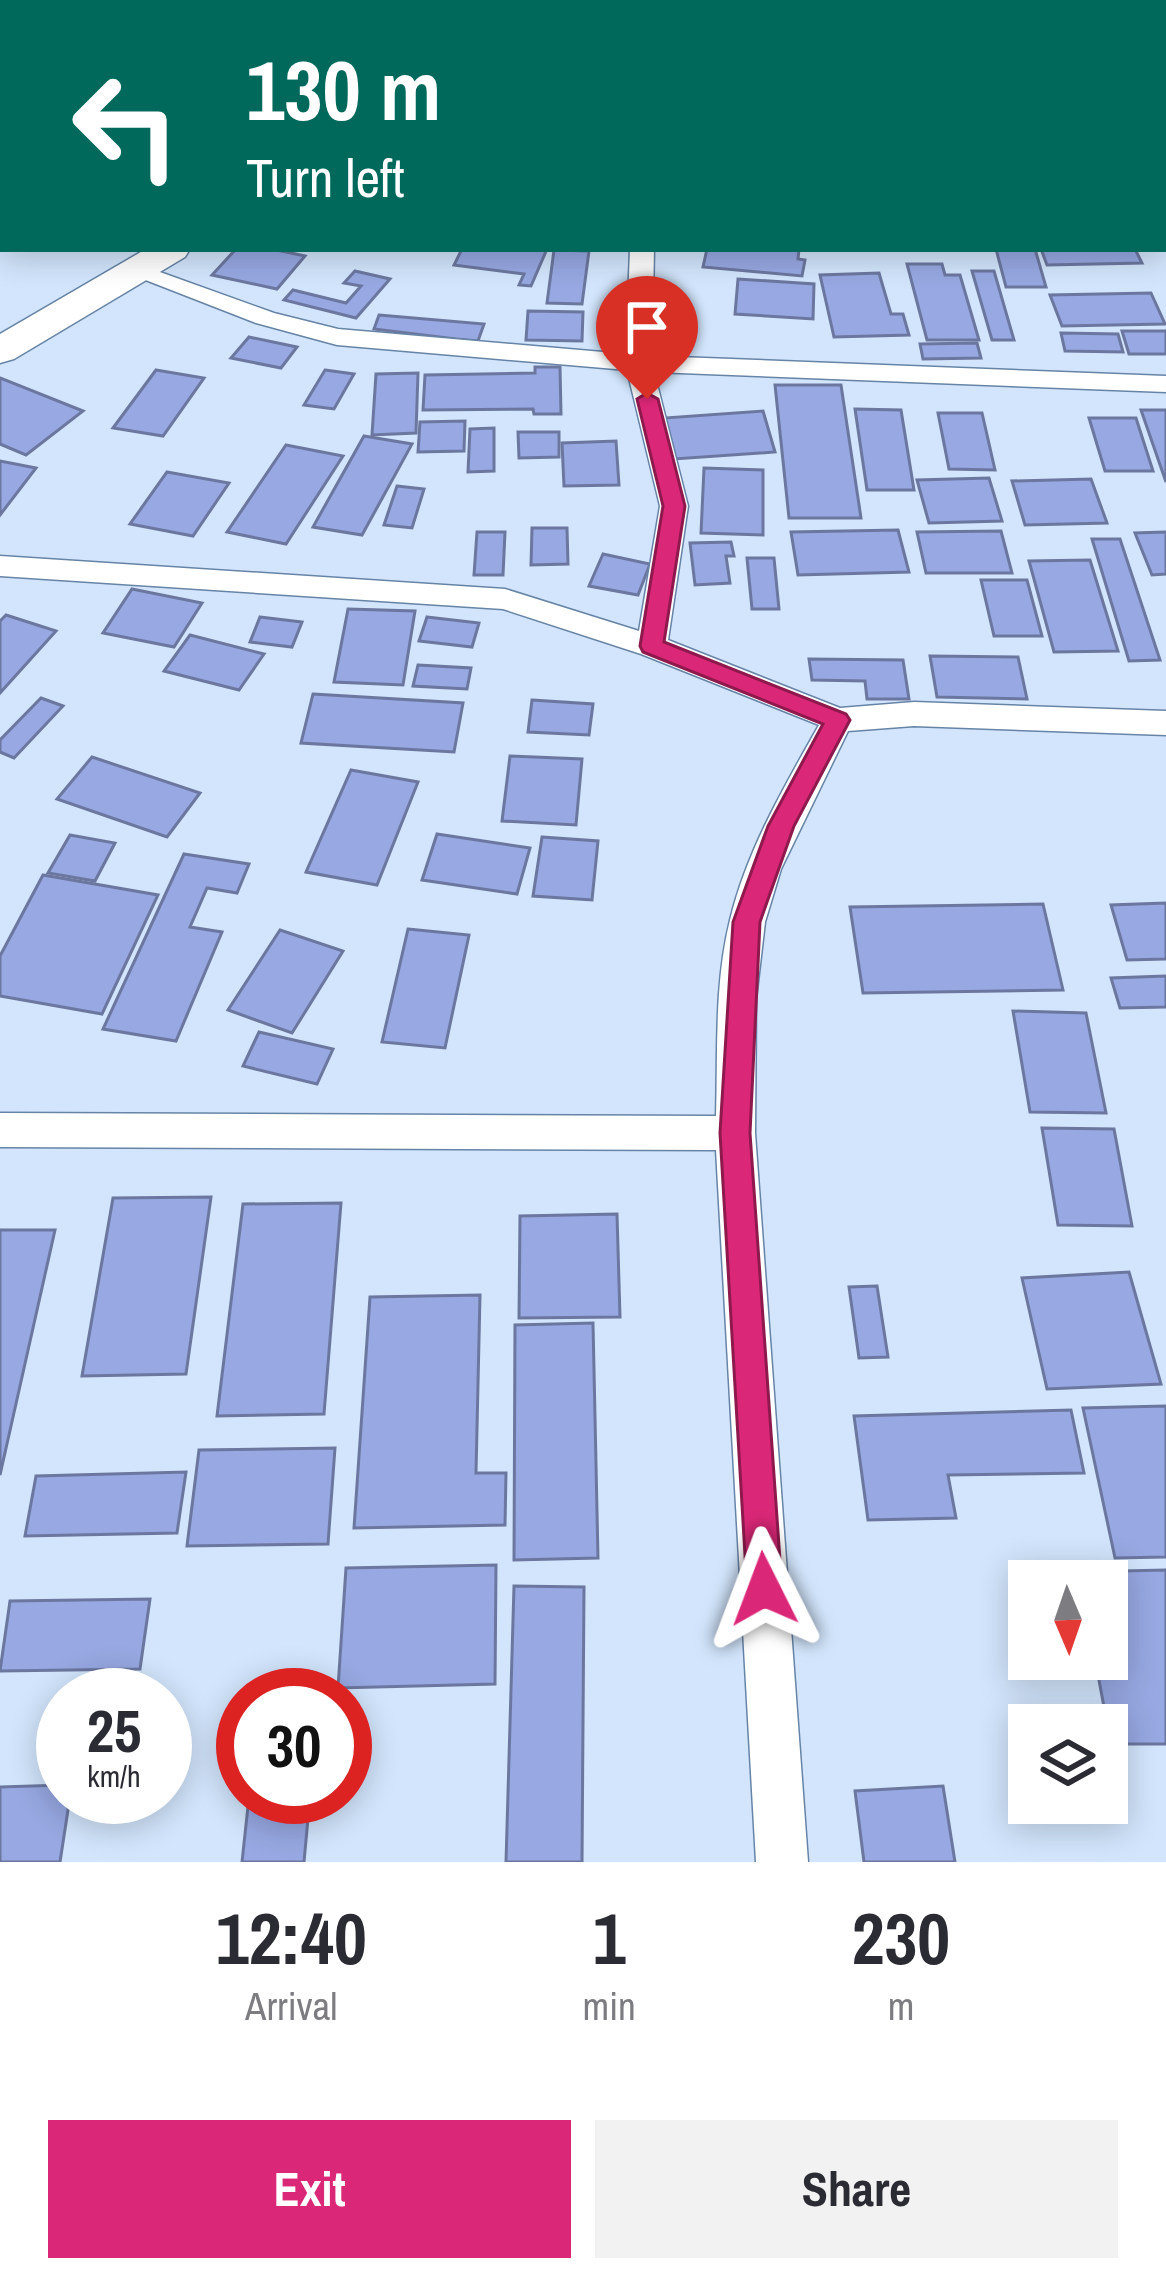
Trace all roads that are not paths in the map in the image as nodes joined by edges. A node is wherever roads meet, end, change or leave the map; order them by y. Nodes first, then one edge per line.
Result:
1 (160, 252) edge
2 (642, 252) edge
3 (122, 261) edge
4 (0, 313) edge
5 (0, 351) edge
6 (638, 363) junction
7 (1166, 384) edge
8 (0, 566) edge
9 (652, 646) junction
10 (838, 720) junction
11 (1166, 723) edge
12 (0, 1130) edge
13 (735, 1133) junction
14 (782, 1862) edge

1 - 3 street
2 - 6 street
3 - 4 street
3 - 5 street
3 - 6 street
6 - 7 street
6 - 9 street
8 - 9 street
9 - 10 street
10 - 11 street
10 - 13 street
12 - 13 street
13 - 14 street

